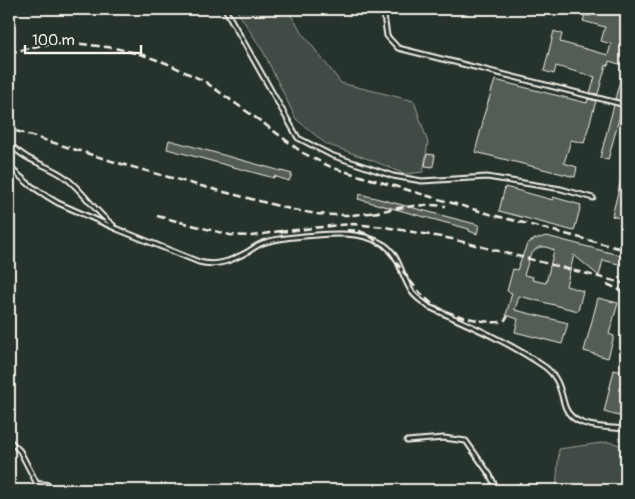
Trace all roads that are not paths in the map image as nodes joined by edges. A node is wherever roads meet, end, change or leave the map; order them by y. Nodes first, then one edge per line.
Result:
1 (225, 9) edge
2 (383, 9) edge
3 (626, 105) edge
4 (9, 144) edge
5 (9, 167) edge
6 (593, 198) dead end
7 (117, 229) junction
8 (626, 430) edge
9 (9, 440) edge
10 (407, 441) dead end
11 (38, 484) junction
12 (30, 490) edge
13 (54, 490) edge
14 (497, 490) edge

1 - 6 lane
2 - 3 lane
4 - 7 lane
5 - 7 lane
7 - 8 lane
9 - 11 lane
10 - 14 lane
11 - 12 lane
11 - 13 lane

